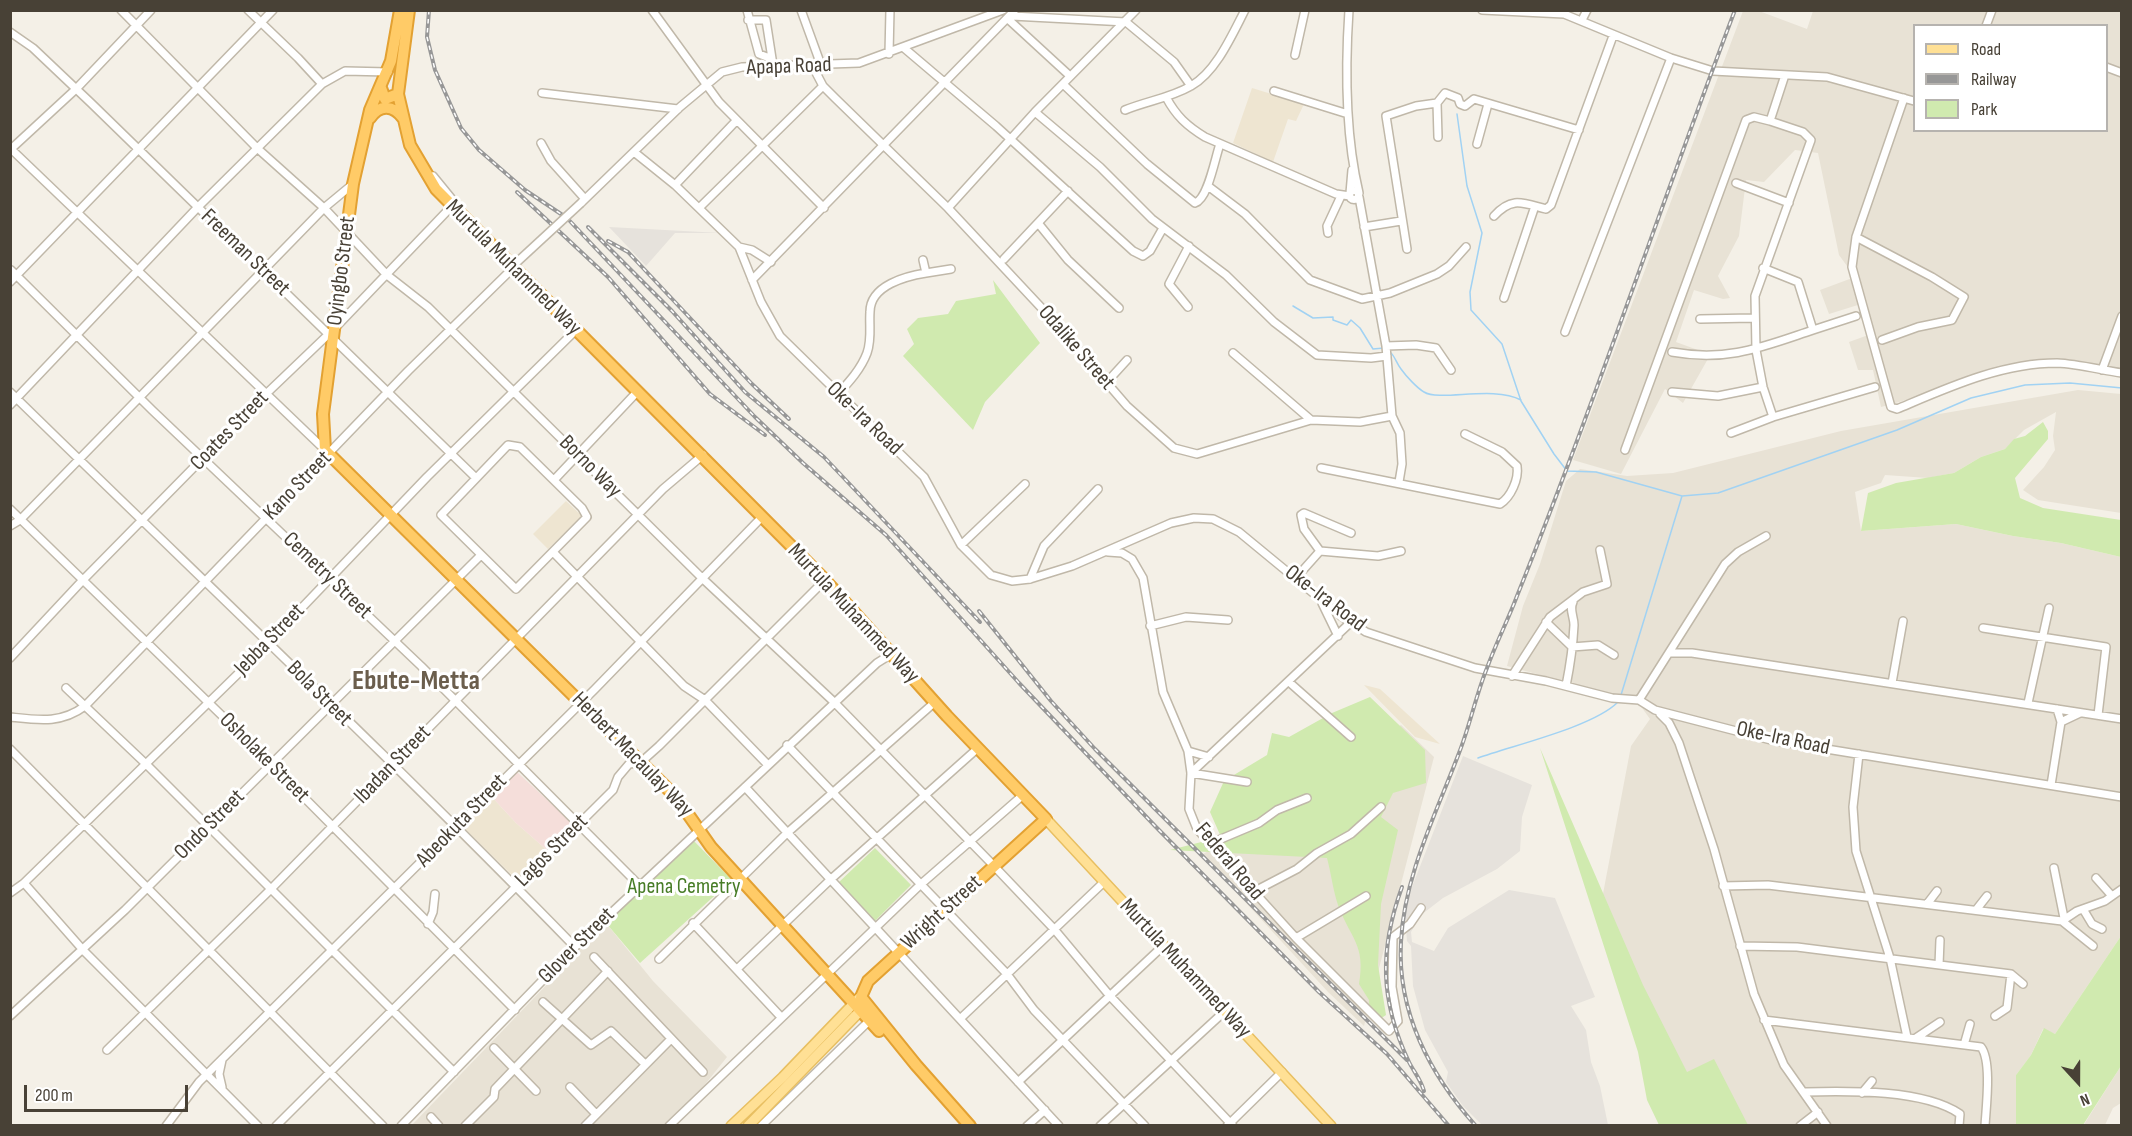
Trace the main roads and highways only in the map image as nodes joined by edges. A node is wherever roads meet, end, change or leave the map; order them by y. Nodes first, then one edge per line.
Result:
1 (400, 10) edge
2 (409, 10) edge
3 (381, 88) junction
4 (398, 94) junction
5 (403, 118) junction
6 (367, 123) junction
7 (327, 453) joint
8 (1046, 819) junction
9 (860, 1004) junction
10 (872, 1018) junction
11 (730, 1125) edge
12 (748, 1125) edge
13 (964, 1125) edge
14 (970, 1125) edge
15 (1331, 1125) edge

1 - 3 highway, Oyingbo Street
2 - 4 highway, Murtula Muhammed Way
3 - 4 highway
3 - 6 highway, Oyingbo Street
4 - 5 highway, Murtula Muhammed Way
5 - 6 highway
5 - 8 highway, Murtula Muhammed Way
6 - 7 highway, Oyingbo Street
7 - 9 highway, Herbert Macaulay Way
8 - 9 highway, Wright Street
8 - 15 main road, Murtula Muhammed Way
9 - 10 highway
9 - 11 main road
9 - 12 main road
10 - 13 highway
10 - 14 highway

